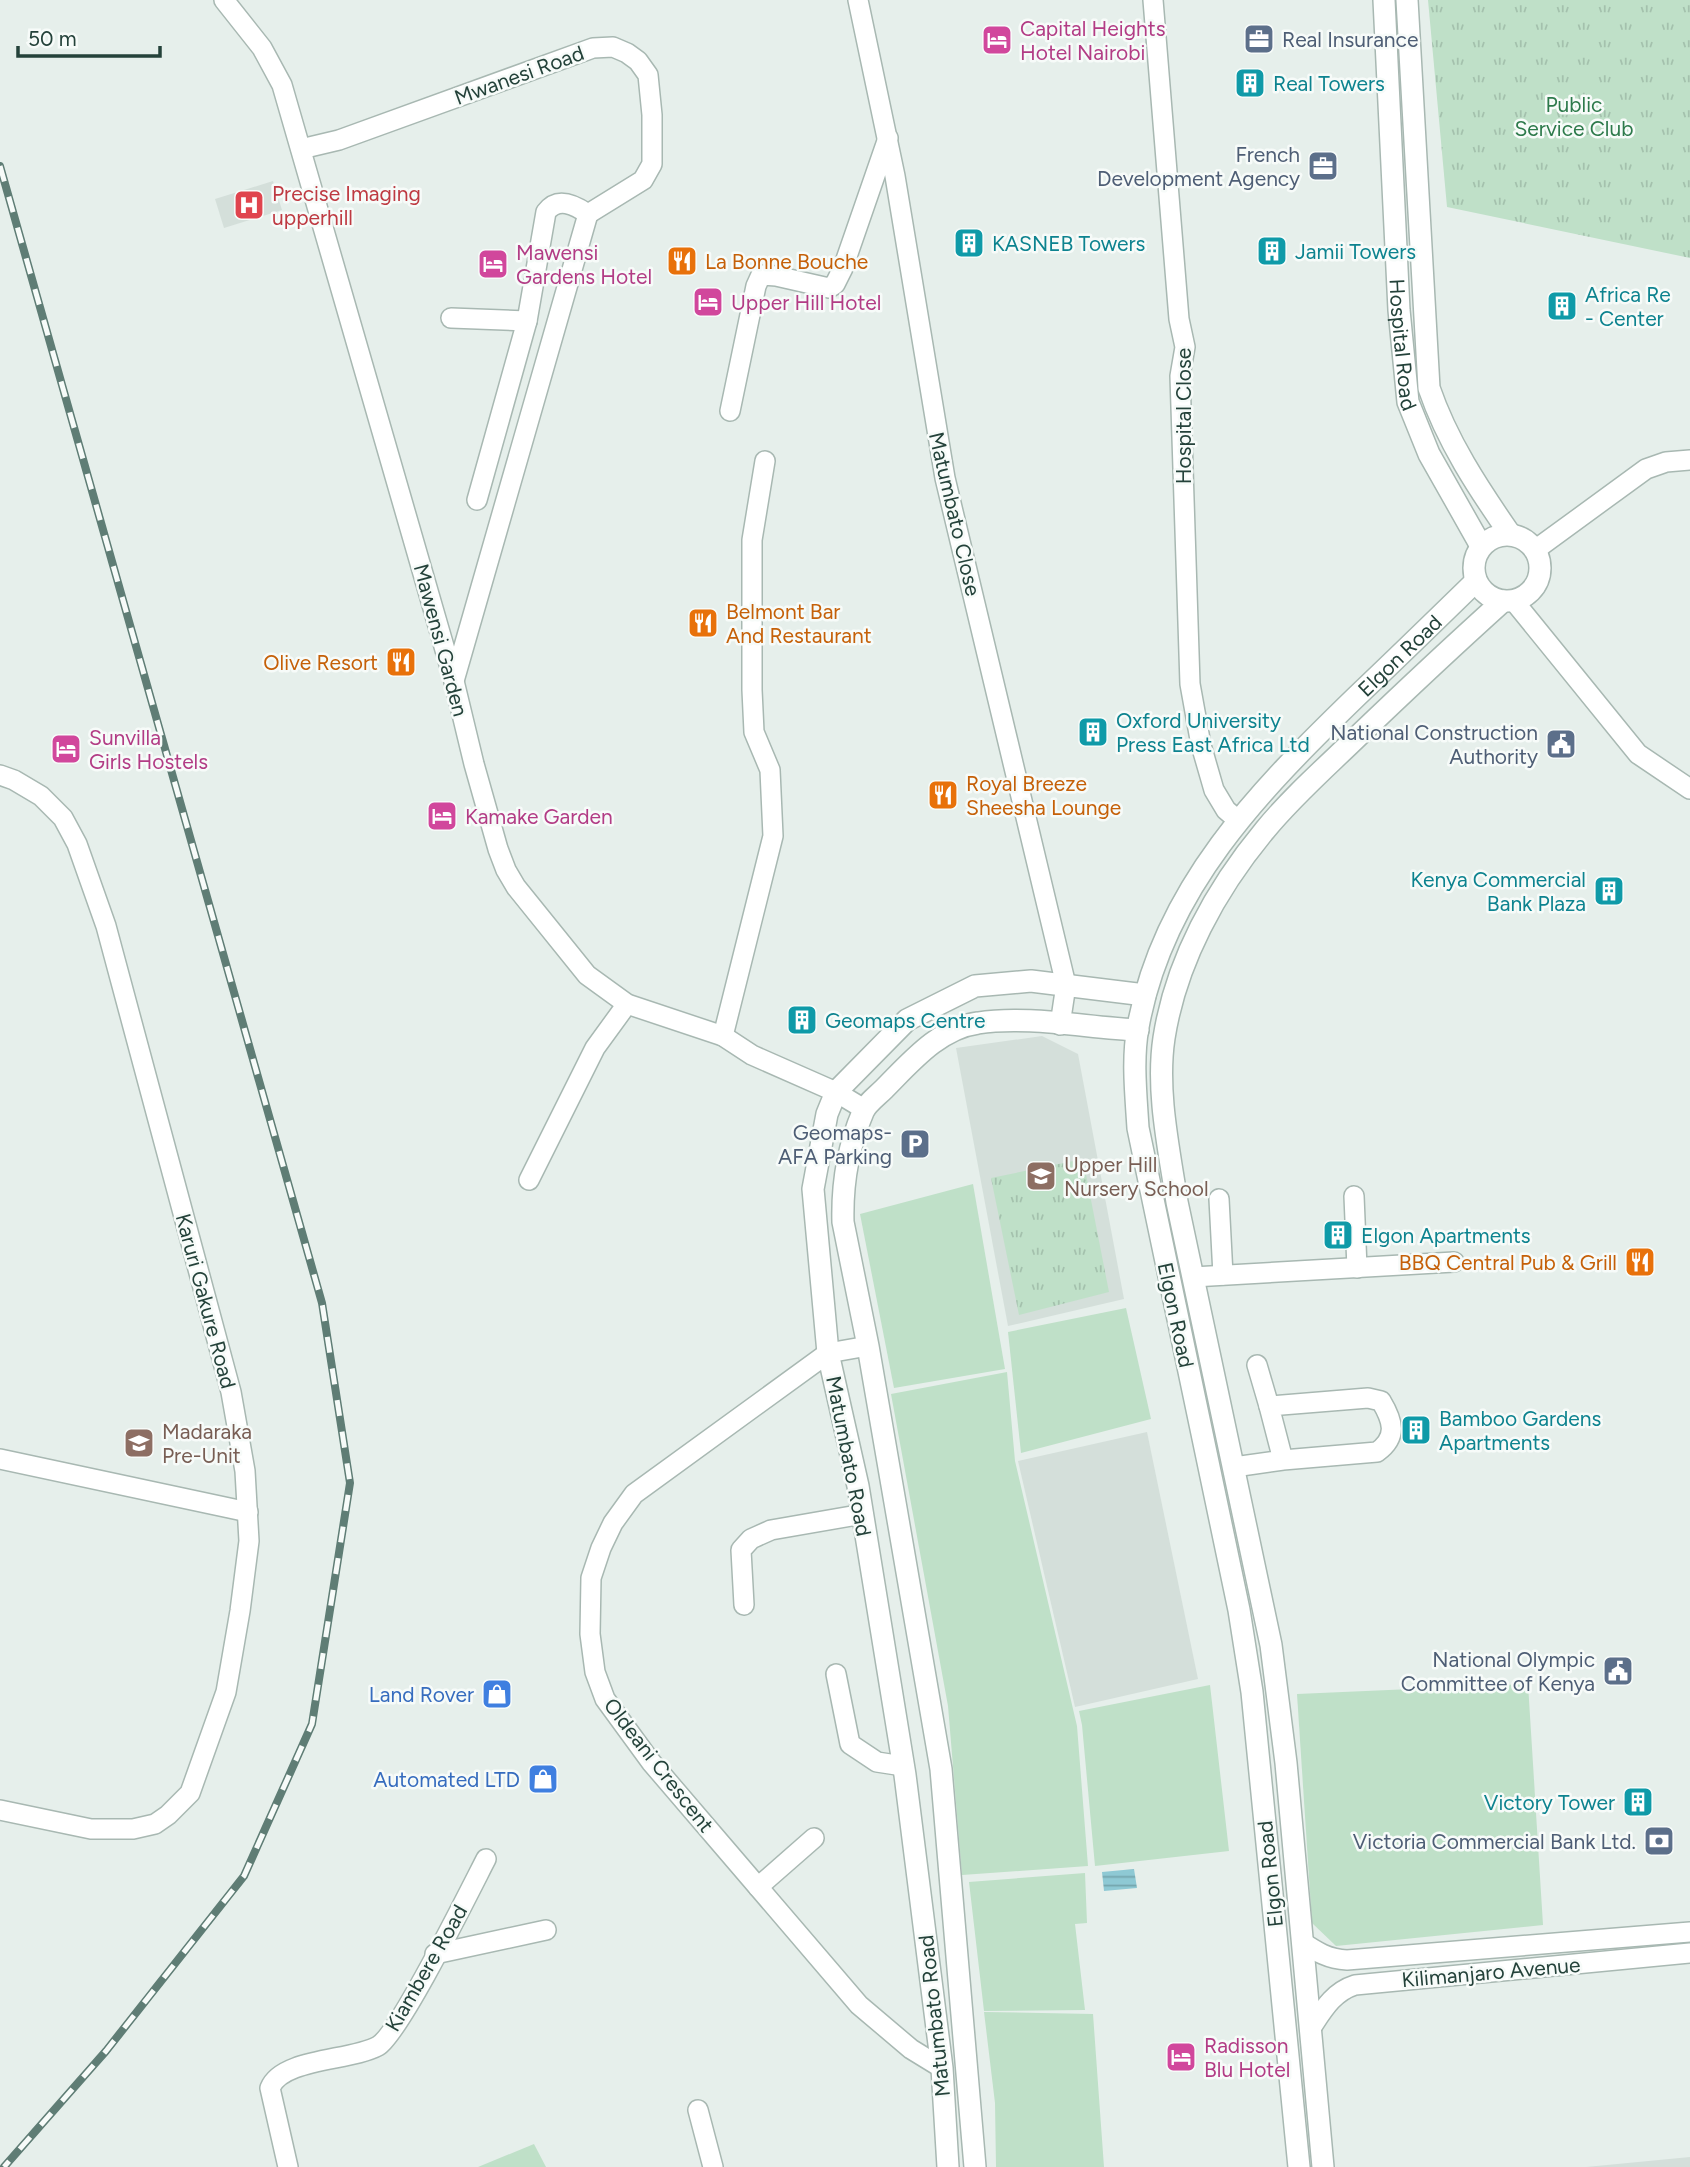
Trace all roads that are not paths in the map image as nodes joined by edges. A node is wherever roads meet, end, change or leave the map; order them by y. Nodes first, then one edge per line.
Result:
1 (224, 0) edge
2 (858, 0) edge
3 (1153, 0) edge
4 (1384, 0) edge
5 (1407, 0) edge
6 (888, 137) junction
7 (301, 149) junction
8 (588, 214) junction
9 (451, 318) dead end
10 (527, 321) junction
11 (730, 411) dead end
12 (1690, 460) edge
13 (765, 461) dead end
14 (477, 500) dead end
15 (1510, 534) junction
16 (1481, 546) junction
17 (1535, 550) junction
18 (1476, 581) junction
19 (1508, 600) junction
20 (454, 681) junction
21 (0, 775) edge
22 (1690, 789) edge
23 (1239, 821) junction
24 (1066, 985) junction
25 (1145, 995) junction
26 (627, 1004) junction
27 (1060, 1024) junction
28 (1138, 1030) junction
29 (723, 1036) junction
30 (836, 1092) junction
31 (864, 1109) junction
32 (529, 1180) dead end
33 (1354, 1196) dead end
34 (1219, 1199) dead end
35 (1454, 1262) dead end
36 (1357, 1268) junction
37 (1223, 1275) junction
38 (1193, 1276) junction
39 (856, 1283) junction
40 (822, 1290) junction
41 (868, 1346) junction
42 (828, 1353) junction
43 (1257, 1365) dead end
44 (1269, 1406) junction
45 (0, 1459) edge
46 (1283, 1460) junction
47 (1234, 1467) junction
48 (248, 1512) junction
49 (864, 1524) junction
50 (900, 1526) junction
51 (744, 1605) dead end
52 (924, 1668) junction
53 (887, 1673) junction
54 (836, 1674) dead end
55 (941, 1769) junction
56 (904, 1770) junction
57 (0, 1810) edge
58 (814, 1838) dead end
59 (486, 1859) dead end
60 (758, 1887) junction
61 (546, 1930) dead end
62 (1690, 1932) edge
63 (1303, 1942) junction
64 (1690, 1953) edge
65 (435, 1954) junction
66 (1311, 2028) junction
67 (942, 2068) junction
68 (698, 2110) dead end
69 (288, 2167) edge
70 (713, 2167) edge
71 (948, 2167) edge
72 (975, 2167) edge
73 (1299, 2167) edge
74 (1323, 2167) edge

1 - 7 street, Mawensi Garden
2 - 6 street, Matumbato Close
3 - 23 street, Hospital Close
4 - 16 street, Hospital Road
5 - 15 street, Hospital Road
6 - 11 street
6 - 24 street, Matumbato Close
7 - 8 street, Mwanesi Road
7 - 20 street, Mawensi Garden
8 - 10 street
8 - 20 street
9 - 10 street
10 - 14 street
12 - 17 street
13 - 29 street
15 - 16 street
15 - 17 street
16 - 18 street
17 - 19 street
18 - 19 street
18 - 23 street, Elgon Road
19 - 22 street
19 - 38 street, Elgon Road
20 - 26 street, Mawensi Garden
21 - 48 street, Karuri Gakure Road
23 - 25 street, Elgon Road
24 - 25 street, Matumbato Road
24 - 27 street, Matumbato Close
24 - 30 street, Matumbato Road
25 - 28 street, Elgon Road
26 - 29 street, Mawensi Garden
26 - 32 street
27 - 28 street, Matumbato Road
27 - 31 street, Matumbato Road
28 - 73 street, Elgon Road
29 - 30 street, Mawensi Garden
30 - 31 street, Mawensi Garden
30 - 40 street, Matumbato Road
31 - 39 street, Matumbato Road
33 - 36 street
34 - 37 street
35 - 36 street
36 - 37 street
37 - 38 street
38 - 47 street, Elgon Road
39 - 40 street
39 - 41 street, Matumbato Road
40 - 42 street, Matumbato Road
41 - 42 street, Oldeani Crescent
41 - 50 street, Matumbato Road
42 - 49 street, Matumbato Road
42 - 60 street, Oldeani Crescent
43 - 44 street
44 - 46 street
44 - 46 street
45 - 48 street
46 - 47 street
47 - 63 street, Elgon Road
48 - 57 street, Karuri Gakure Road
49 - 50 street
49 - 51 street
49 - 53 street, Matumbato Road
50 - 52 street, Matumbato Road
52 - 53 street
52 - 55 street, Matumbato Road
53 - 56 street, Matumbato Road
54 - 56 street
55 - 56 street
55 - 72 street, Matumbato Road
56 - 67 street, Matumbato Road
58 - 60 street
59 - 65 street, Kiambere Road
60 - 67 street, Oldeani Crescent
61 - 65 street
62 - 63 street, Kilimanjaro Avenue
63 - 66 street, Elgon Road
64 - 66 street, Kilimanjaro Avenue
65 - 69 street, Kiambere Road
66 - 74 street, Elgon Road
67 - 71 street, Matumbato Road
68 - 70 street

